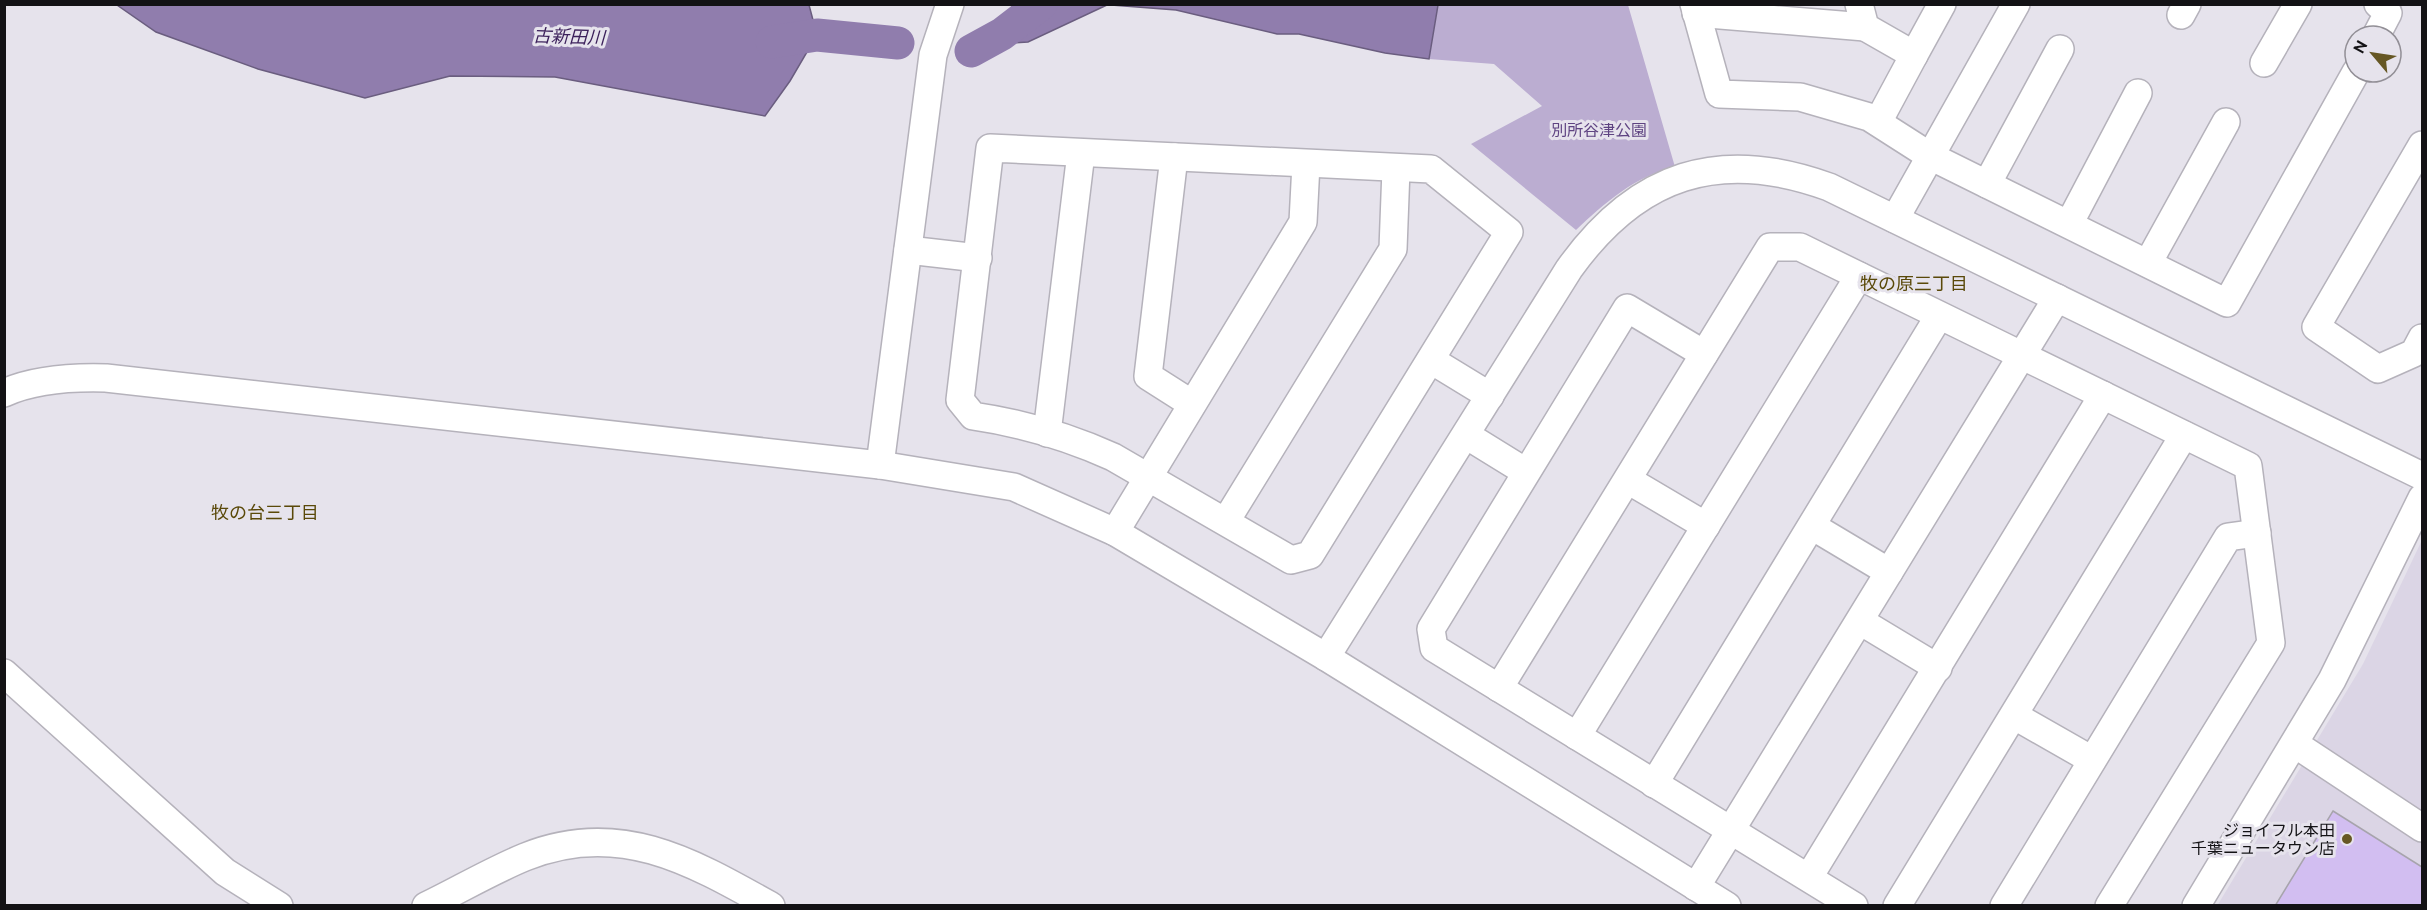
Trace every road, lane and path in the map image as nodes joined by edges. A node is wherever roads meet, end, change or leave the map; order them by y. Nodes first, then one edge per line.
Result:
1 (950, 4) edge
2 (1942, 4) edge
3 (2016, 4) edge
4 (2298, 4) edge
5 (2379, 4) edge
6 (1695, 9) edge
7 (1777, 12) edge
8 (1862, 16) edge
9 (2382, 24) edge
10 (2060, 50) dead end
11 (1914, 55) junction
12 (2264, 63) dead end
13 (2349, 84) edge
14 (2138, 93) dead end
15 (1878, 122) junction
16 (2226, 122) dead end
17 (2422, 145) edge
18 (1081, 153) junction
19 (1930, 156) junction
20 (1174, 157) junction
21 (1306, 164) junction
22 (1396, 169) junction
23 (1987, 184) junction
24 (1895, 219) junction
25 (2069, 224) junction
26 (908, 250) junction
27 (978, 258) junction
28 (2148, 263) junction
29 (1859, 276) junction
30 (2056, 298) junction
31 (1939, 316) junction
32 (2422, 338) edge
33 (1704, 354) junction
34 (2022, 355) junction
35 (1431, 360) junction
36 (4, 393) edge
37 (2103, 395) junction
38 (1490, 396) junction
39 (1192, 405) junction
40 (1047, 433) junction
41 (1466, 435) junction
42 (2184, 435) junction
43 (880, 465) junction
44 (1526, 472) junction
45 (1149, 476) junction
46 (2422, 476) edge
47 (1628, 480) junction
48 (2422, 498) edge
49 (1226, 521) junction
50 (1706, 526) junction
51 (1812, 526) junction
52 (1115, 532) junction
53 (2257, 533) junction
54 (1889, 572) junction
55 (1860, 621) junction
56 (1326, 657) junction
57 (1938, 668) junction
58 (4, 673) edge
59 (1499, 688) junction
60 (2015, 716) junction
61 (1577, 736) junction
62 (2295, 744) junction
63 (2092, 760) junction
64 (1654, 784) junction
65 (2422, 828) edge
66 (1731, 830) junction
67 (1809, 877) junction
68 (1696, 887) junction
69 (279, 906) edge
70 (426, 906) edge
71 (771, 906) edge
72 (1727, 906) edge
73 (1854, 906) edge
74 (1897, 906) edge
75 (2004, 906) edge
76 (2109, 906) edge
77 (2196, 906) edge

1 - 26 street
2 - 11 street
3 - 19 street
4 - 12 street
5 - 9 street
6 - 7 street
6 - 15 street
7 - 8 street
8 - 11 street
10 - 23 street
11 - 15 street
13 - 28 street
14 - 25 street
15 - 19 street
16 - 28 street
17 - 32 street
18 - 20 street
18 - 27 street
18 - 40 street
19 - 23 street
19 - 24 street
20 - 21 street
20 - 39 street
21 - 22 street
21 - 39 street
22 - 35 street
22 - 49 street
23 - 25 street
24 - 30 street
24 - 38 street
25 - 28 street
26 - 27 street
26 - 43 street
27 - 40 street
29 - 31 street
29 - 33 street
29 - 50 street
30 - 34 street
30 - 46 street
31 - 34 street
31 - 51 street
33 - 44 street
33 - 47 street
34 - 37 street
34 - 54 street
35 - 38 street
35 - 49 street
36 - 43 street
37 - 42 street
37 - 57 street
38 - 41 street
39 - 45 street
40 - 45 street
41 - 44 street
41 - 56 street
42 - 53 street
42 - 60 street
43 - 52 street
44 - 59 street
45 - 49 street
45 - 52 street
47 - 50 street
47 - 59 street
48 - 62 street
50 - 61 street
51 - 54 street
51 - 64 street
52 - 56 street
53 - 63 street
53 - 76 street
54 - 55 street
55 - 57 street
55 - 66 street
56 - 68 street
57 - 67 street
58 - 69 street
59 - 61 street
60 - 63 street
60 - 74 street
61 - 64 street
62 - 65 street
62 - 77 street
63 - 75 street
64 - 66 street
66 - 67 street
66 - 68 street
67 - 73 street
68 - 72 street
70 - 71 street

